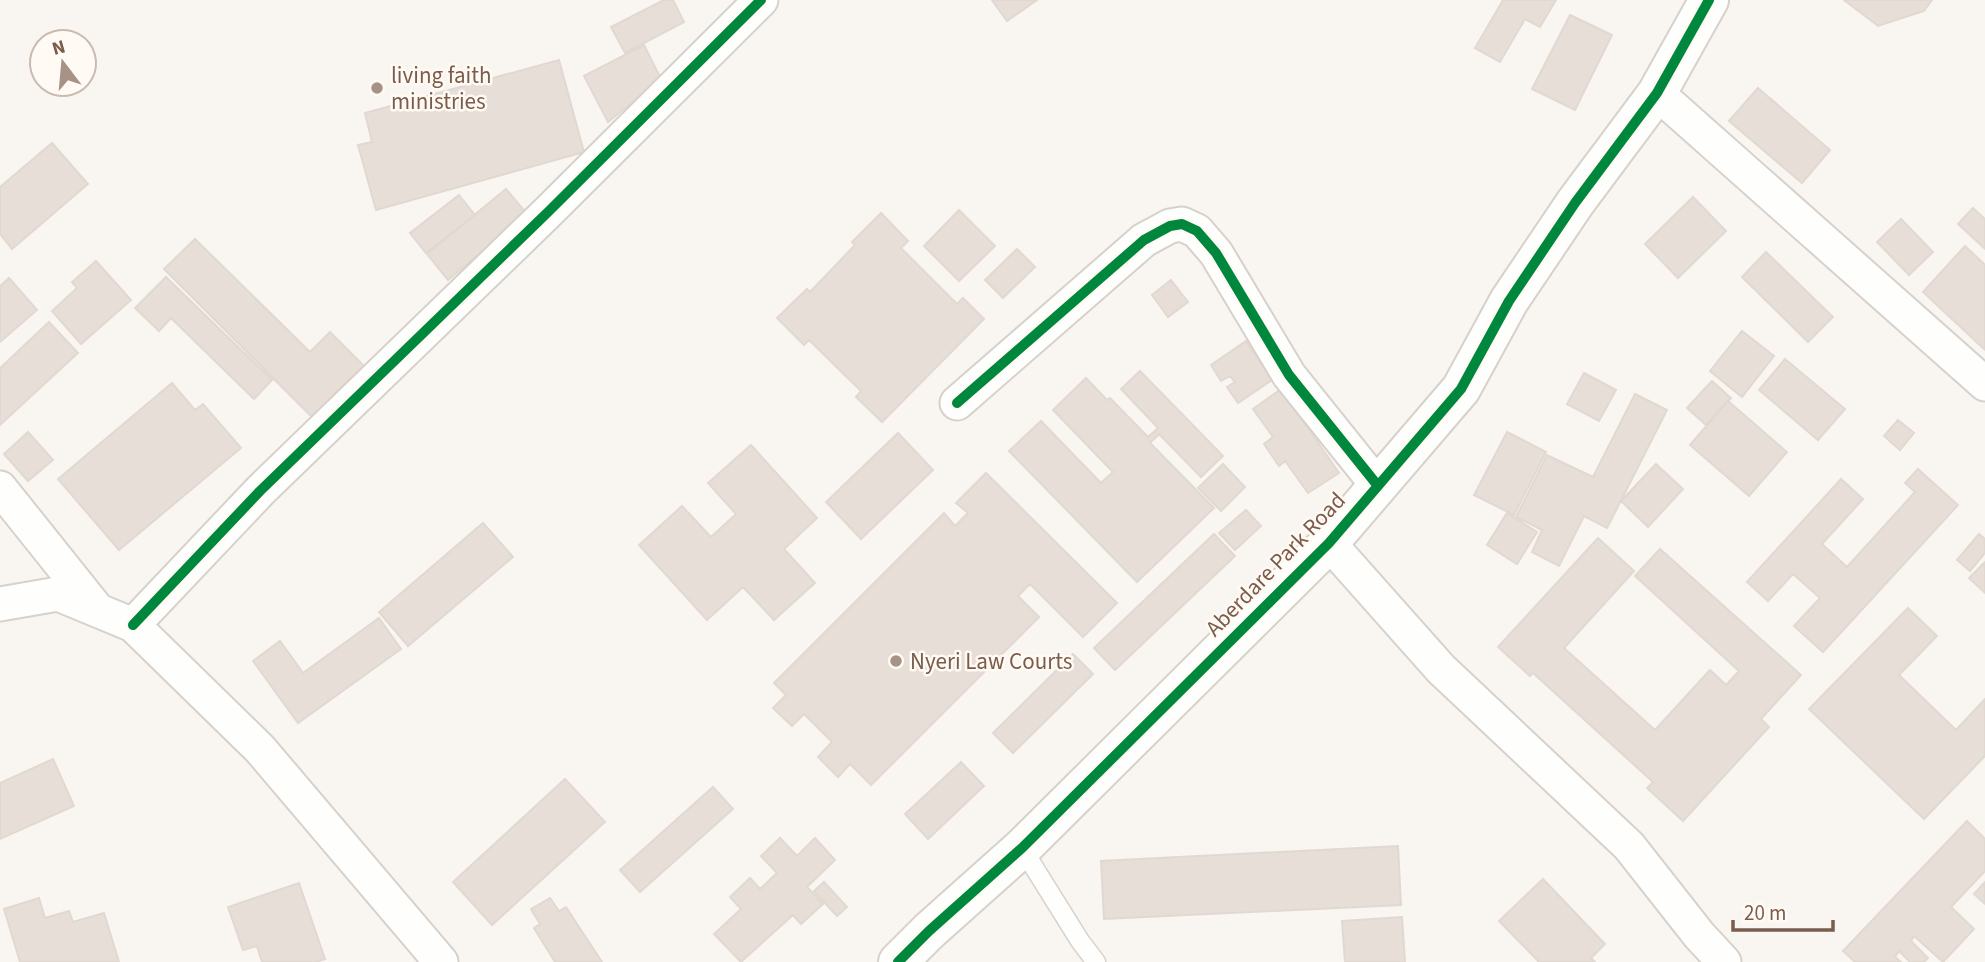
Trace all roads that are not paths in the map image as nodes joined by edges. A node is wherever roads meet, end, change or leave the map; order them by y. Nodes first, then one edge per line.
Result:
1 (761, 0) edge
2 (1709, 0) edge
3 (1657, 93) junction
4 (1985, 384) edge
5 (957, 403) dead end
6 (1378, 486) junction
7 (0, 488) edge
8 (1329, 543) junction
9 (0, 604) edge
10 (96, 608) junction
11 (133, 625) junction
12 (1023, 848) junction
13 (441, 962) edge
14 (898, 962) edge
15 (1096, 962) edge
16 (1724, 962) edge

1 - 11 street
2 - 3 street, Aberdare Park Road
3 - 4 street
3 - 6 street, Aberdare Park Road
5 - 6 street
6 - 8 street, Aberdare Park Road
7 - 10 street
8 - 12 street, Aberdare Park Road
8 - 16 street
9 - 10 street
10 - 11 street
11 - 13 street
12 - 14 street, Aberdare Park Road
12 - 15 lane

